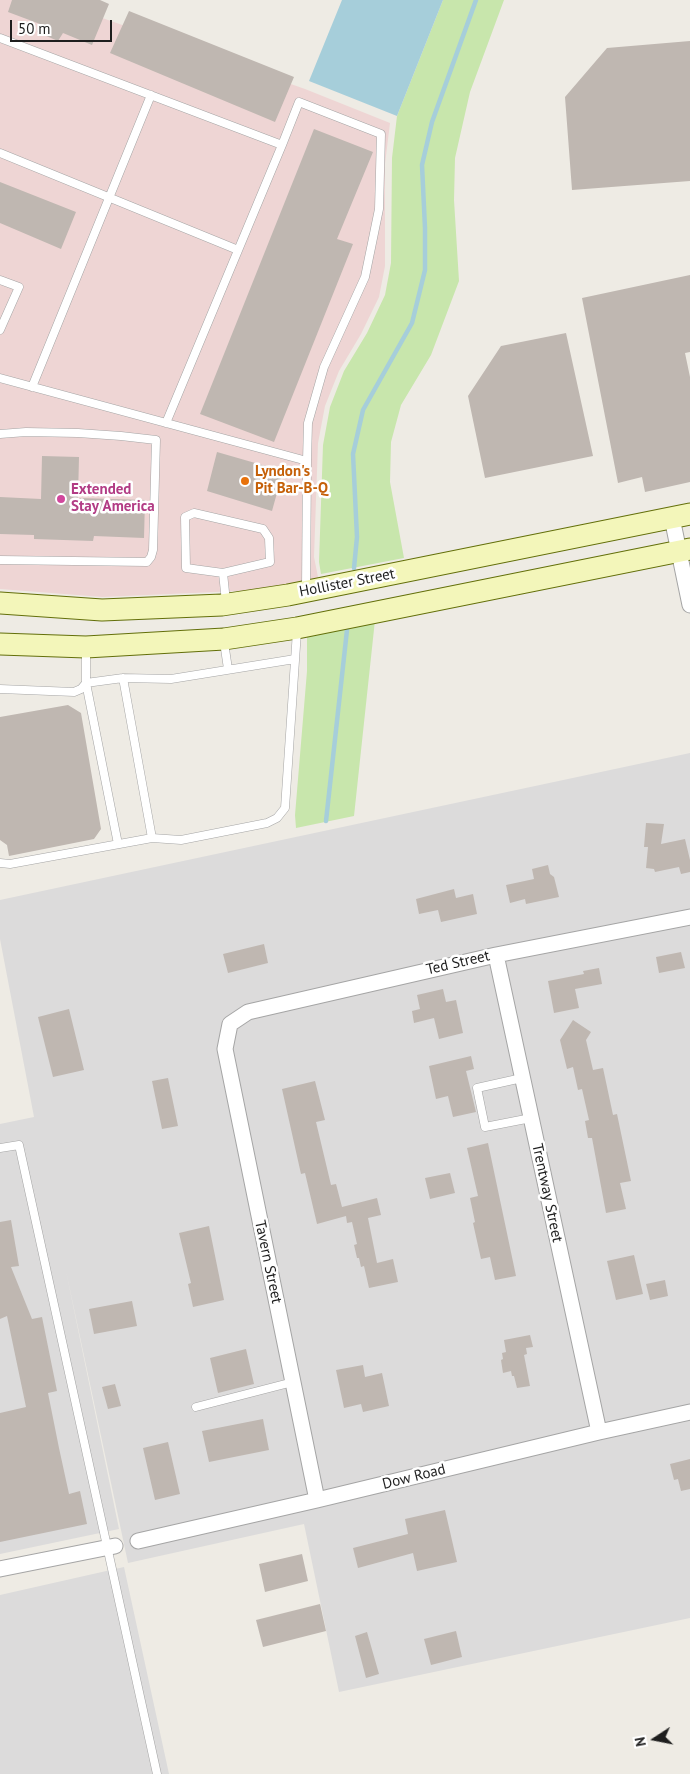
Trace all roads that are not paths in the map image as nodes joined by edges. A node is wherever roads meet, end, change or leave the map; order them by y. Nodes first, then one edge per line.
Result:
1 (0, 38) edge
2 (151, 96) junction
3 (282, 145) junction
4 (0, 153) edge
5 (109, 198) junction
6 (238, 250) junction
7 (0, 280) edge
8 (0, 330) edge
9 (0, 378) edge
10 (32, 387) junction
11 (166, 423) junction
12 (0, 434) edge
13 (307, 462) junction
14 (681, 516) edge
15 (684, 550) edge
16 (0, 560) edge
17 (223, 573) junction
18 (306, 591) junction
19 (0, 603) edge
20 (226, 604) junction
21 (690, 606) edge
22 (297, 628) junction
23 (224, 639) junction
24 (0, 644) edge
25 (86, 647) junction
26 (295, 659) junction
27 (228, 669) junction
28 (123, 678) junction
29 (86, 683) junction
30 (0, 689) edge
31 (152, 838) junction
32 (118, 844) junction
33 (0, 863) edge
34 (690, 917) edge
35 (496, 955) junction
36 (230, 1024) joint
37 (522, 1078) junction
38 (531, 1118) junction
39 (0, 1148) edge
40 (293, 1382) junction
41 (196, 1407) dead end
42 (690, 1412) edge
43 (599, 1432) junction
44 (317, 1500) junction
45 (138, 1541) dead end
46 (112, 1547) junction
47 (0, 1569) edge
48 (157, 1774) edge

1 - 2 lane
2 - 3 lane
2 - 5 lane
3 - 6 lane
3 - 13 lane
4 - 5 lane
5 - 6 lane
5 - 10 lane
6 - 11 lane
7 - 8 lane
9 - 10 lane
10 - 11 lane
11 - 13 lane
12 - 16 lane
13 - 18 lane
14 - 15 street
14 - 18 main road, Hollister Street
15 - 21 street
15 - 22 main road
17 - 17 lane
17 - 20 lane
18 - 20 main road, Hollister Street
19 - 20 main road, Hollister Street
22 - 23 main road
22 - 26 lane
23 - 25 main road
23 - 27 lane
24 - 25 main road
25 - 29 lane
26 - 27 lane
26 - 31 lane
27 - 28 lane
28 - 29 lane
28 - 31 lane
29 - 30 lane
29 - 32 lane
31 - 32 lane
32 - 33 lane
34 - 35 street, Ted Street
35 - 36 street, Ted Street
35 - 37 street, Trentway Street
36 - 40 street, Tavern Street
37 - 38 street, Trentway Street
37 - 38 lane
38 - 43 street, Trentway Street
39 - 46 lane
40 - 41 lane
40 - 44 street, Tavern Street
42 - 43 street, Dow Road
43 - 44 street, Dow Road
44 - 45 street, Dow Road
46 - 47 street
46 - 48 lane

